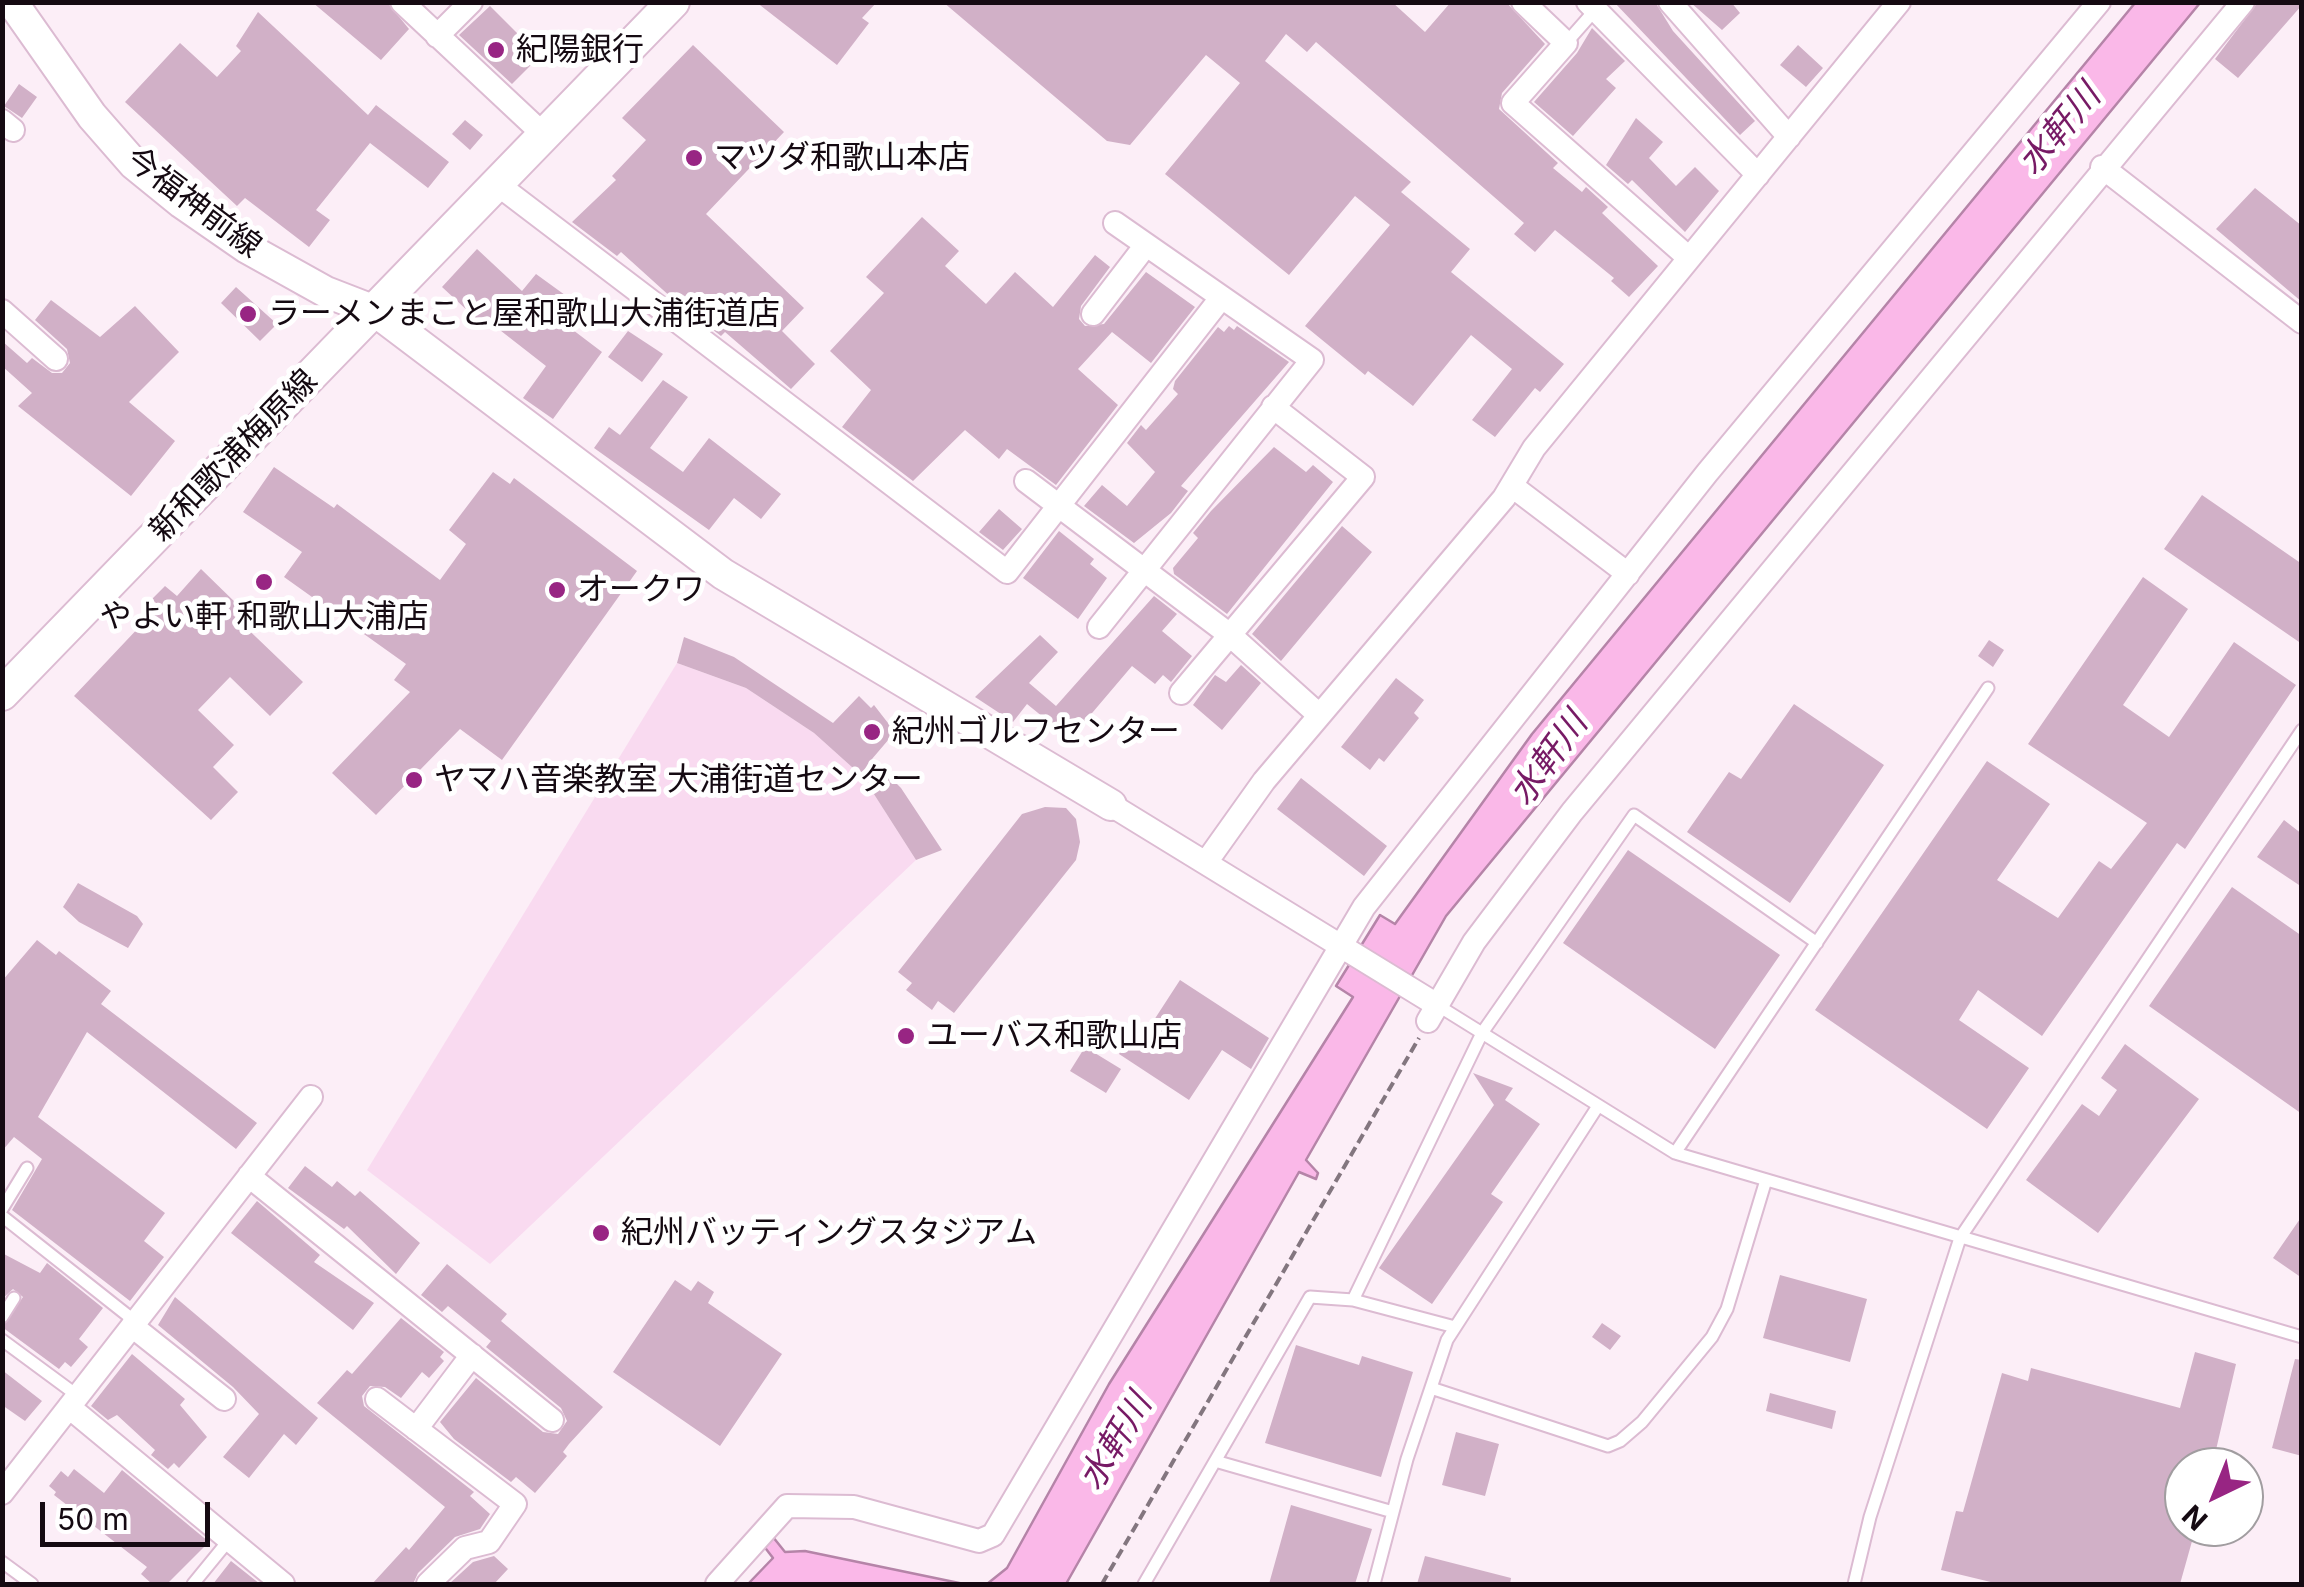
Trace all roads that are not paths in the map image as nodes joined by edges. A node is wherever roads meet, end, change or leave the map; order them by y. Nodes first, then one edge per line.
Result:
1 (12, 2) edge
2 (402, 2) edge
3 (470, 2) edge
4 (673, 2) edge
5 (1524, 2) edge
6 (1670, 2) edge
7 (1899, 2) edge
8 (2099, 2) edge
9 (2242, 2) edge
10 (1595, 5) edge
11 (437, 36) junction
12 (1566, 43) junction
13 (544, 135) junction
14 (1789, 137) junction
15 (2102, 168) junction
16 (1758, 175) junction
17 (496, 184) junction
18 (1114, 223) dead end
19 (1146, 245) junction
20 (1690, 258) junction
21 (1221, 298) junction
22 (2, 311) edge
23 (375, 311) junction
24 (1093, 314) dead end
25 (2302, 322) edge
26 (56, 359) dead end
27 (1273, 407) junction
28 (1026, 481) dead end
29 (1512, 486) junction
30 (1059, 506) junction
31 (1144, 570) junction
32 (1628, 574) junction
33 (1099, 627) dead end
34 (1230, 634) junction
35 (1988, 688) dead end
36 (1181, 693) dead end
37 (2, 694) edge
38 (1319, 716) junction
39 (2302, 730) edge
40 (1111, 805) joint
41 (1207, 861) junction
42 (1817, 942) junction
43 (1348, 949) junction
44 (1432, 1013) junction
45 (1482, 1033) junction
46 (311, 1097) dead end
47 (1598, 1106) junction
48 (1675, 1154) junction
49 (26, 1168) dead end
50 (249, 1176) junction
51 (1766, 1180) junction
52 (2, 1213) edge
53 (1960, 1238) junction
54 (14, 1298) dead end
55 (1353, 1300) junction
56 (2, 1316) edge
57 (134, 1324) junction
58 (1455, 1327) junction
59 (2302, 1337) edge
60 (2, 1340) edge
61 (472, 1355) junction
62 (1431, 1388) junction
63 (224, 1398) dead end
64 (378, 1399) dead end
65 (74, 1402) junction
66 (552, 1420) dead end
67 (416, 1429) junction
68 (1215, 1461) junction
69 (2, 1493) edge
70 (1393, 1512) junction
71 (229, 1540) junction
72 (2, 1562) edge
73 (32, 1584) edge
74 (194, 1584) edge
75 (283, 1584) edge
76 (428, 1584) edge
77 (717, 1584) edge
78 (1144, 1584) edge
79 (1374, 1584) edge
80 (1854, 1584) edge

1 - 23 street, 今福神前線
2 - 11 street
3 - 11 street
4 - 13 main road, 新和歌浦梅原線
5 - 12 street
6 - 14 street
7 - 14 street
8 - 32 street
9 - 15 street
10 - 12 lane
10 - 16 street
11 - 13 street
12 - 20 street
13 - 17 main road, 新和歌浦梅原線
14 - 16 street
15 - 25 street
15 - 44 street
16 - 20 street
17 - 23 main road, 新和歌浦梅原線
17 - 30 street
18 - 19 street
19 - 21 street
19 - 24 street
20 - 29 street
21 - 27 street
21 - 30 street
22 - 26 street
23 - 37 main road, 新和歌浦梅原線
23 - 40 street, 今福神前線
27 - 31 street
27 - 34 street
28 - 30 street
29 - 32 street
29 - 38 street
30 - 31 street
31 - 33 street
31 - 34 street
32 - 43 street
34 - 36 street
34 - 38 street
35 - 42 lane
38 - 41 street
39 - 53 lane
40 - 41 street
41 - 43 street
42 - 45 lane
42 - 48 lane
43 - 44 street
43 - 77 street
44 - 45 lane
45 - 47 lane
45 - 55 lane
46 - 50 street
47 - 48 lane
47 - 58 lane
48 - 51 lane
49 - 52 lane
50 - 57 street
50 - 61 street
51 - 53 lane
51 - 62 lane
52 - 57 lane
53 - 59 lane
53 - 80 lane
54 - 56 lane
55 - 58 lane
55 - 68 lane
57 - 63 street
57 - 65 street
58 - 62 lane
60 - 65 lane
61 - 66 street
61 - 67 street
62 - 70 lane
64 - 67 street
65 - 69 street
65 - 71 street
67 - 76 street
68 - 70 lane
68 - 78 lane
70 - 79 lane
71 - 74 lane
71 - 75 street
72 - 73 lane

